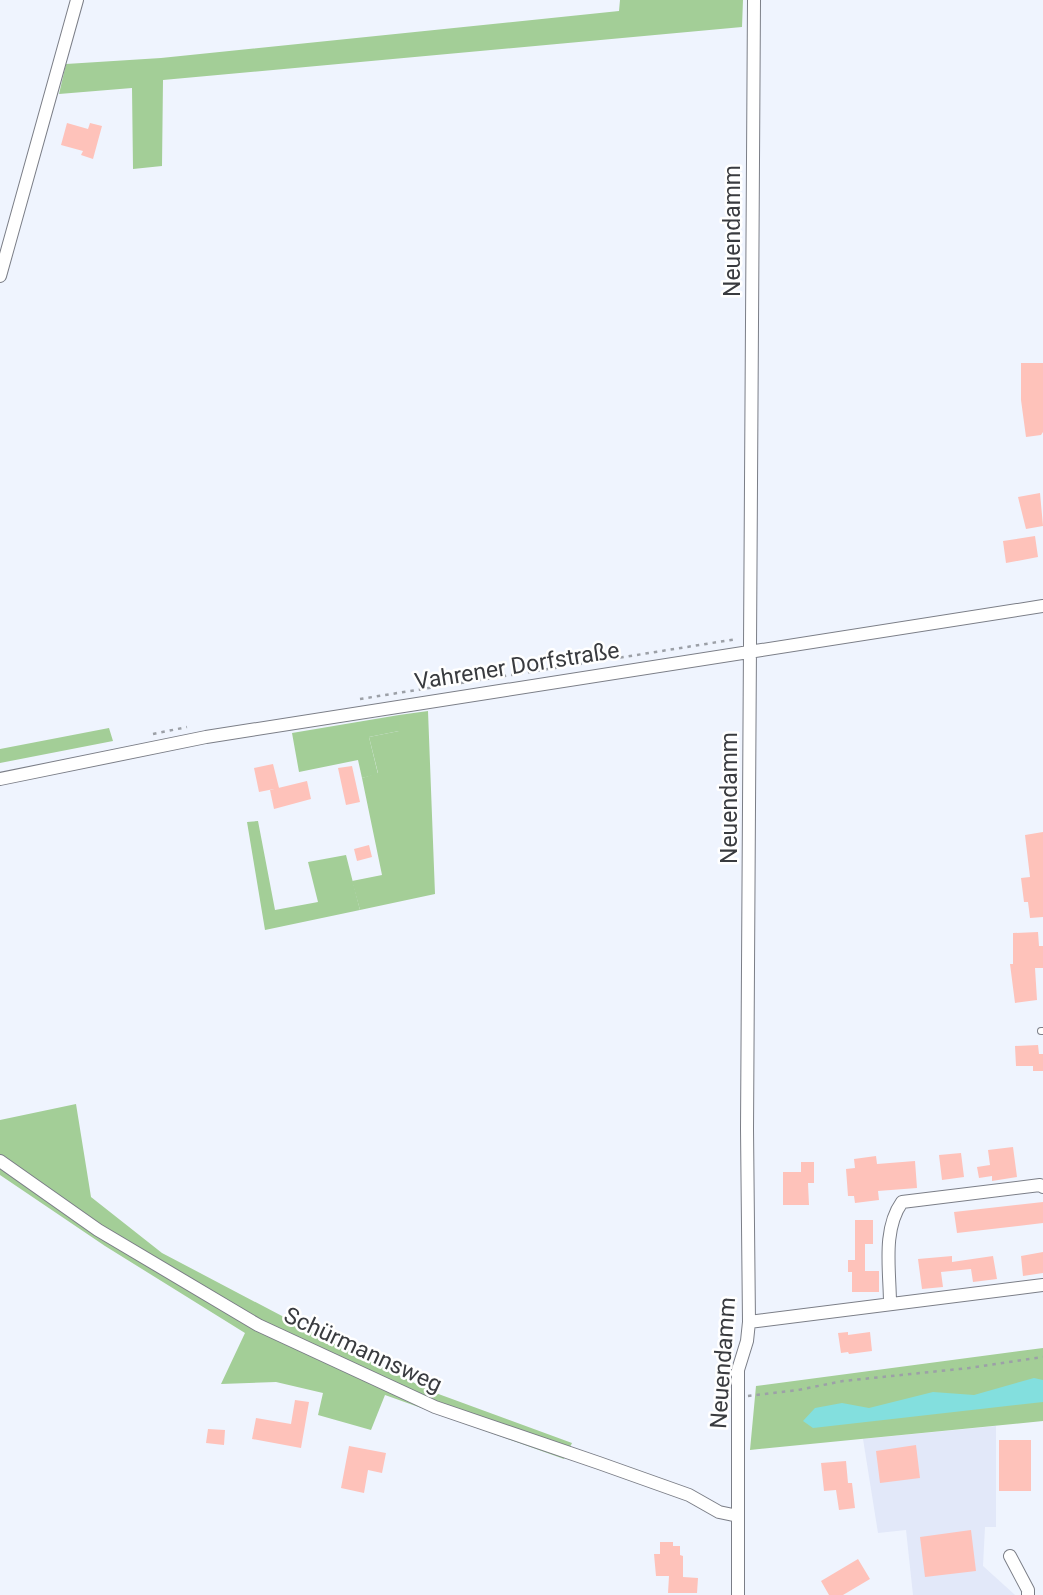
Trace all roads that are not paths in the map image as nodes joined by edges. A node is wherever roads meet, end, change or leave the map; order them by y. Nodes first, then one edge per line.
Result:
1 (77, 0) edge
2 (754, 0) edge
3 (0, 276) edge
4 (1043, 606) edge
5 (751, 650) junction
6 (0, 779) edge
7 (0, 1161) edge
8 (1043, 1187) edge
9 (1043, 1285) edge
10 (890, 1304) junction
11 (749, 1322) junction
12 (738, 1516) junction
13 (1010, 1556) dead end
14 (738, 1595) edge
15 (1028, 1595) edge

1 - 3 street
2 - 5 street, Neuendamm
4 - 5 street, Vahrener Dorfstraße
5 - 6 street, Vahrener Dorfstraße
5 - 11 street, Neuendamm
7 - 12 street, Schürmannsweg
8 - 10 street
9 - 10 street
10 - 11 street
11 - 12 street, Neuendamm
12 - 14 street, Neuendamm
13 - 15 street

